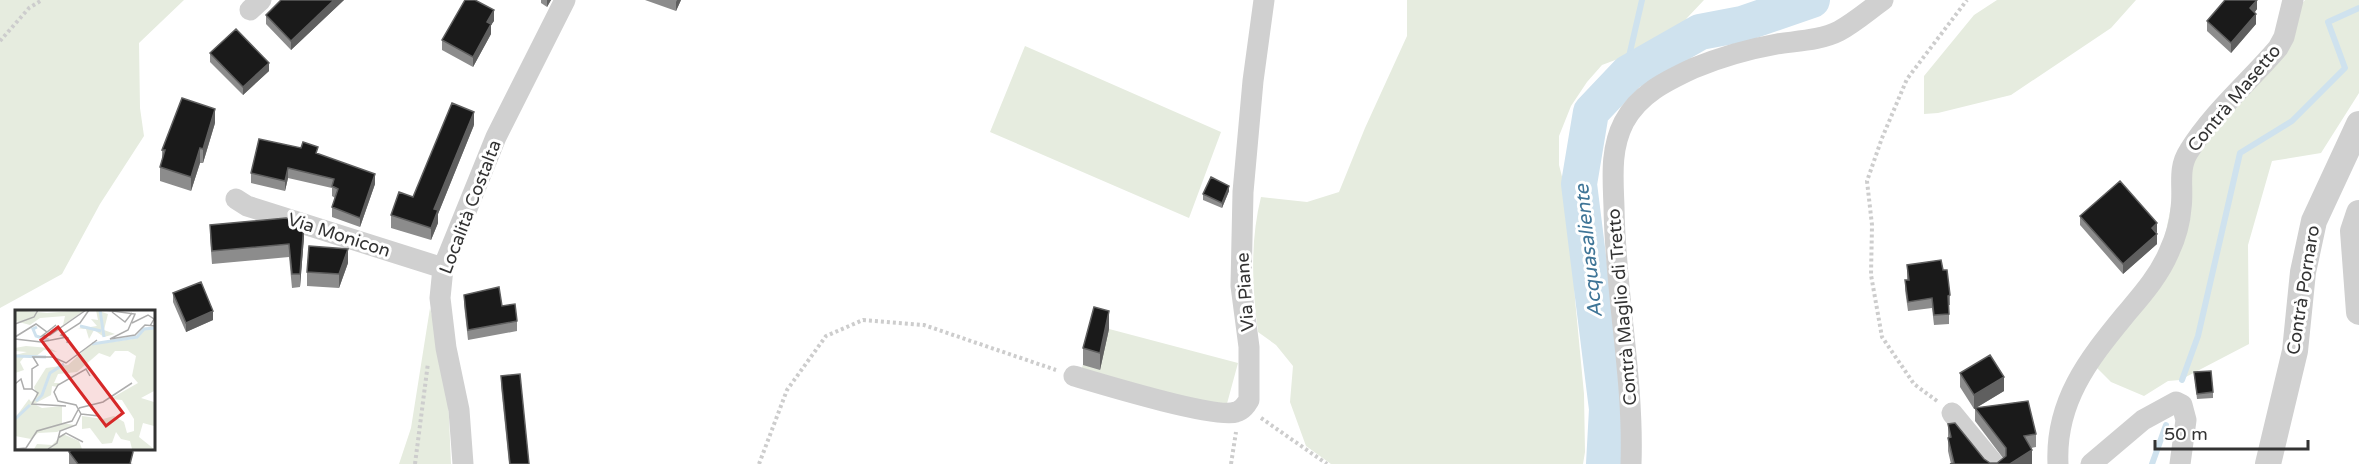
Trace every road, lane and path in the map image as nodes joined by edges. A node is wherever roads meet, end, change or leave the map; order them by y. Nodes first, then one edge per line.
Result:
1 (42, 0) edge
2 (565, 0) edge
3 (1264, 0) edge
4 (1883, 0) edge
5 (1967, 0) edge
6 (2293, 0) edge
7 (0, 41) edge
8 (2359, 124) edge
9 (236, 200) dead end
10 (2359, 213) edge
11 (443, 268) junction
12 (2359, 312) edge
13 (430, 352) dead end
14 (1074, 376) joint
15 (1240, 410) junction
16 (1952, 413) joint
17 (415, 464) edge
18 (463, 464) edge
19 (759, 464) edge
20 (1231, 464) edge
21 (1327, 464) edge
22 (1631, 464) edge
23 (1994, 464) edge
24 (2058, 464) edge
25 (2091, 464) edge
26 (2180, 464) edge
27 (2268, 464) edge

1 - 7 path
2 - 11 street, Località Costalta
3 - 15 street, Via Piane
4 - 22 street, Contrà Maglio di Tretto
5 - 16 path
6 - 24 street, Contrà Masetto
8 - 27 street, Contrà Pornaro
9 - 11 street, Via Monicon
10 - 12 street
11 - 18 street, Località Costalta
13 - 17 path
14 - 15 street
14 - 19 path
15 - 20 path
15 - 21 path
16 - 23 street
25 - 26 street

